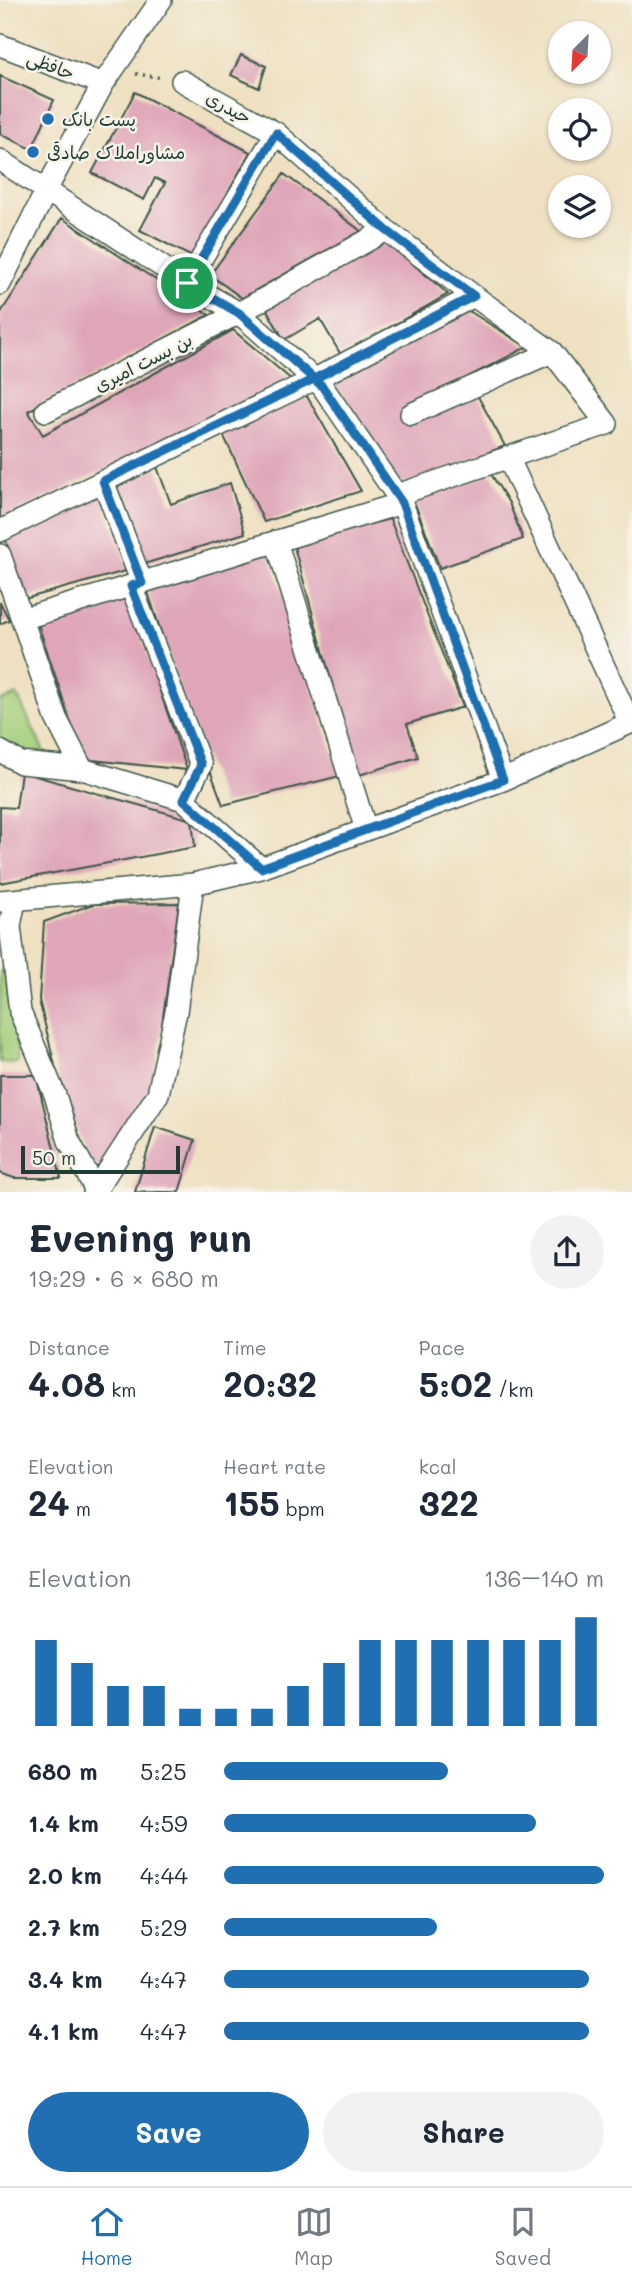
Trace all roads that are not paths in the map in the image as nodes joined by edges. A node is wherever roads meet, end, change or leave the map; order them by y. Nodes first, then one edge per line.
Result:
1 (161, 0) edge
2 (0, 45) edge
3 (108, 77) junction
4 (182, 81) road end
5 (276, 133) junction
6 (0, 160) edge
7 (46, 190) junction
8 (386, 230) junction
9 (187, 283) junction
10 (0, 284) edge
11 (474, 296) junction
12 (239, 313) junction
13 (552, 352) junction
14 (314, 379) junction
15 (46, 411) dead end
16 (411, 414) dead end
17 (508, 457) junction
18 (103, 481) junction
19 (399, 499) junction
20 (0, 531) edge
21 (276, 541) junction
22 (0, 555) edge
23 (136, 584) junction
24 (22, 619) junction
25 (631, 722) edge
26 (0, 751) edge
27 (82, 769) junction
28 (503, 780) junction
29 (184, 800) junction
30 (366, 830) junction
31 (261, 868) junction
32 (193, 884) junction
33 (7, 901) edge
34 (5, 936) edge
35 (95, 1191) edge

1 - 3 street
2 - 3 street, حافظی
3 - 7 street
4 - 5 street, حیدری
5 - 8 street, حیدری
5 - 9 street
6 - 7 street
7 - 9 street
7 - 10 street
8 - 11 street, حیدری
8 - 12 street, بن بست امیری
9 - 12 street
11 - 13 street, حیدری
11 - 14 street
12 - 14 street
12 - 15 street, بن بست امیری
13 - 16 street
13 - 17 street, حیدری
14 - 18 street
14 - 19 street
17 - 19 street
17 - 25 street
18 - 20 street
18 - 23 street
19 - 21 street
19 - 28 street
21 - 23 street
21 - 30 street
22 - 24 street
23 - 24 street
23 - 29 street
24 - 27 street
25 - 28 street
26 - 27 street
27 - 29 street
28 - 30 street
29 - 31 street
30 - 31 street
31 - 32 street
32 - 33 street
32 - 35 street
33 - 34 street
34 - 35 street

